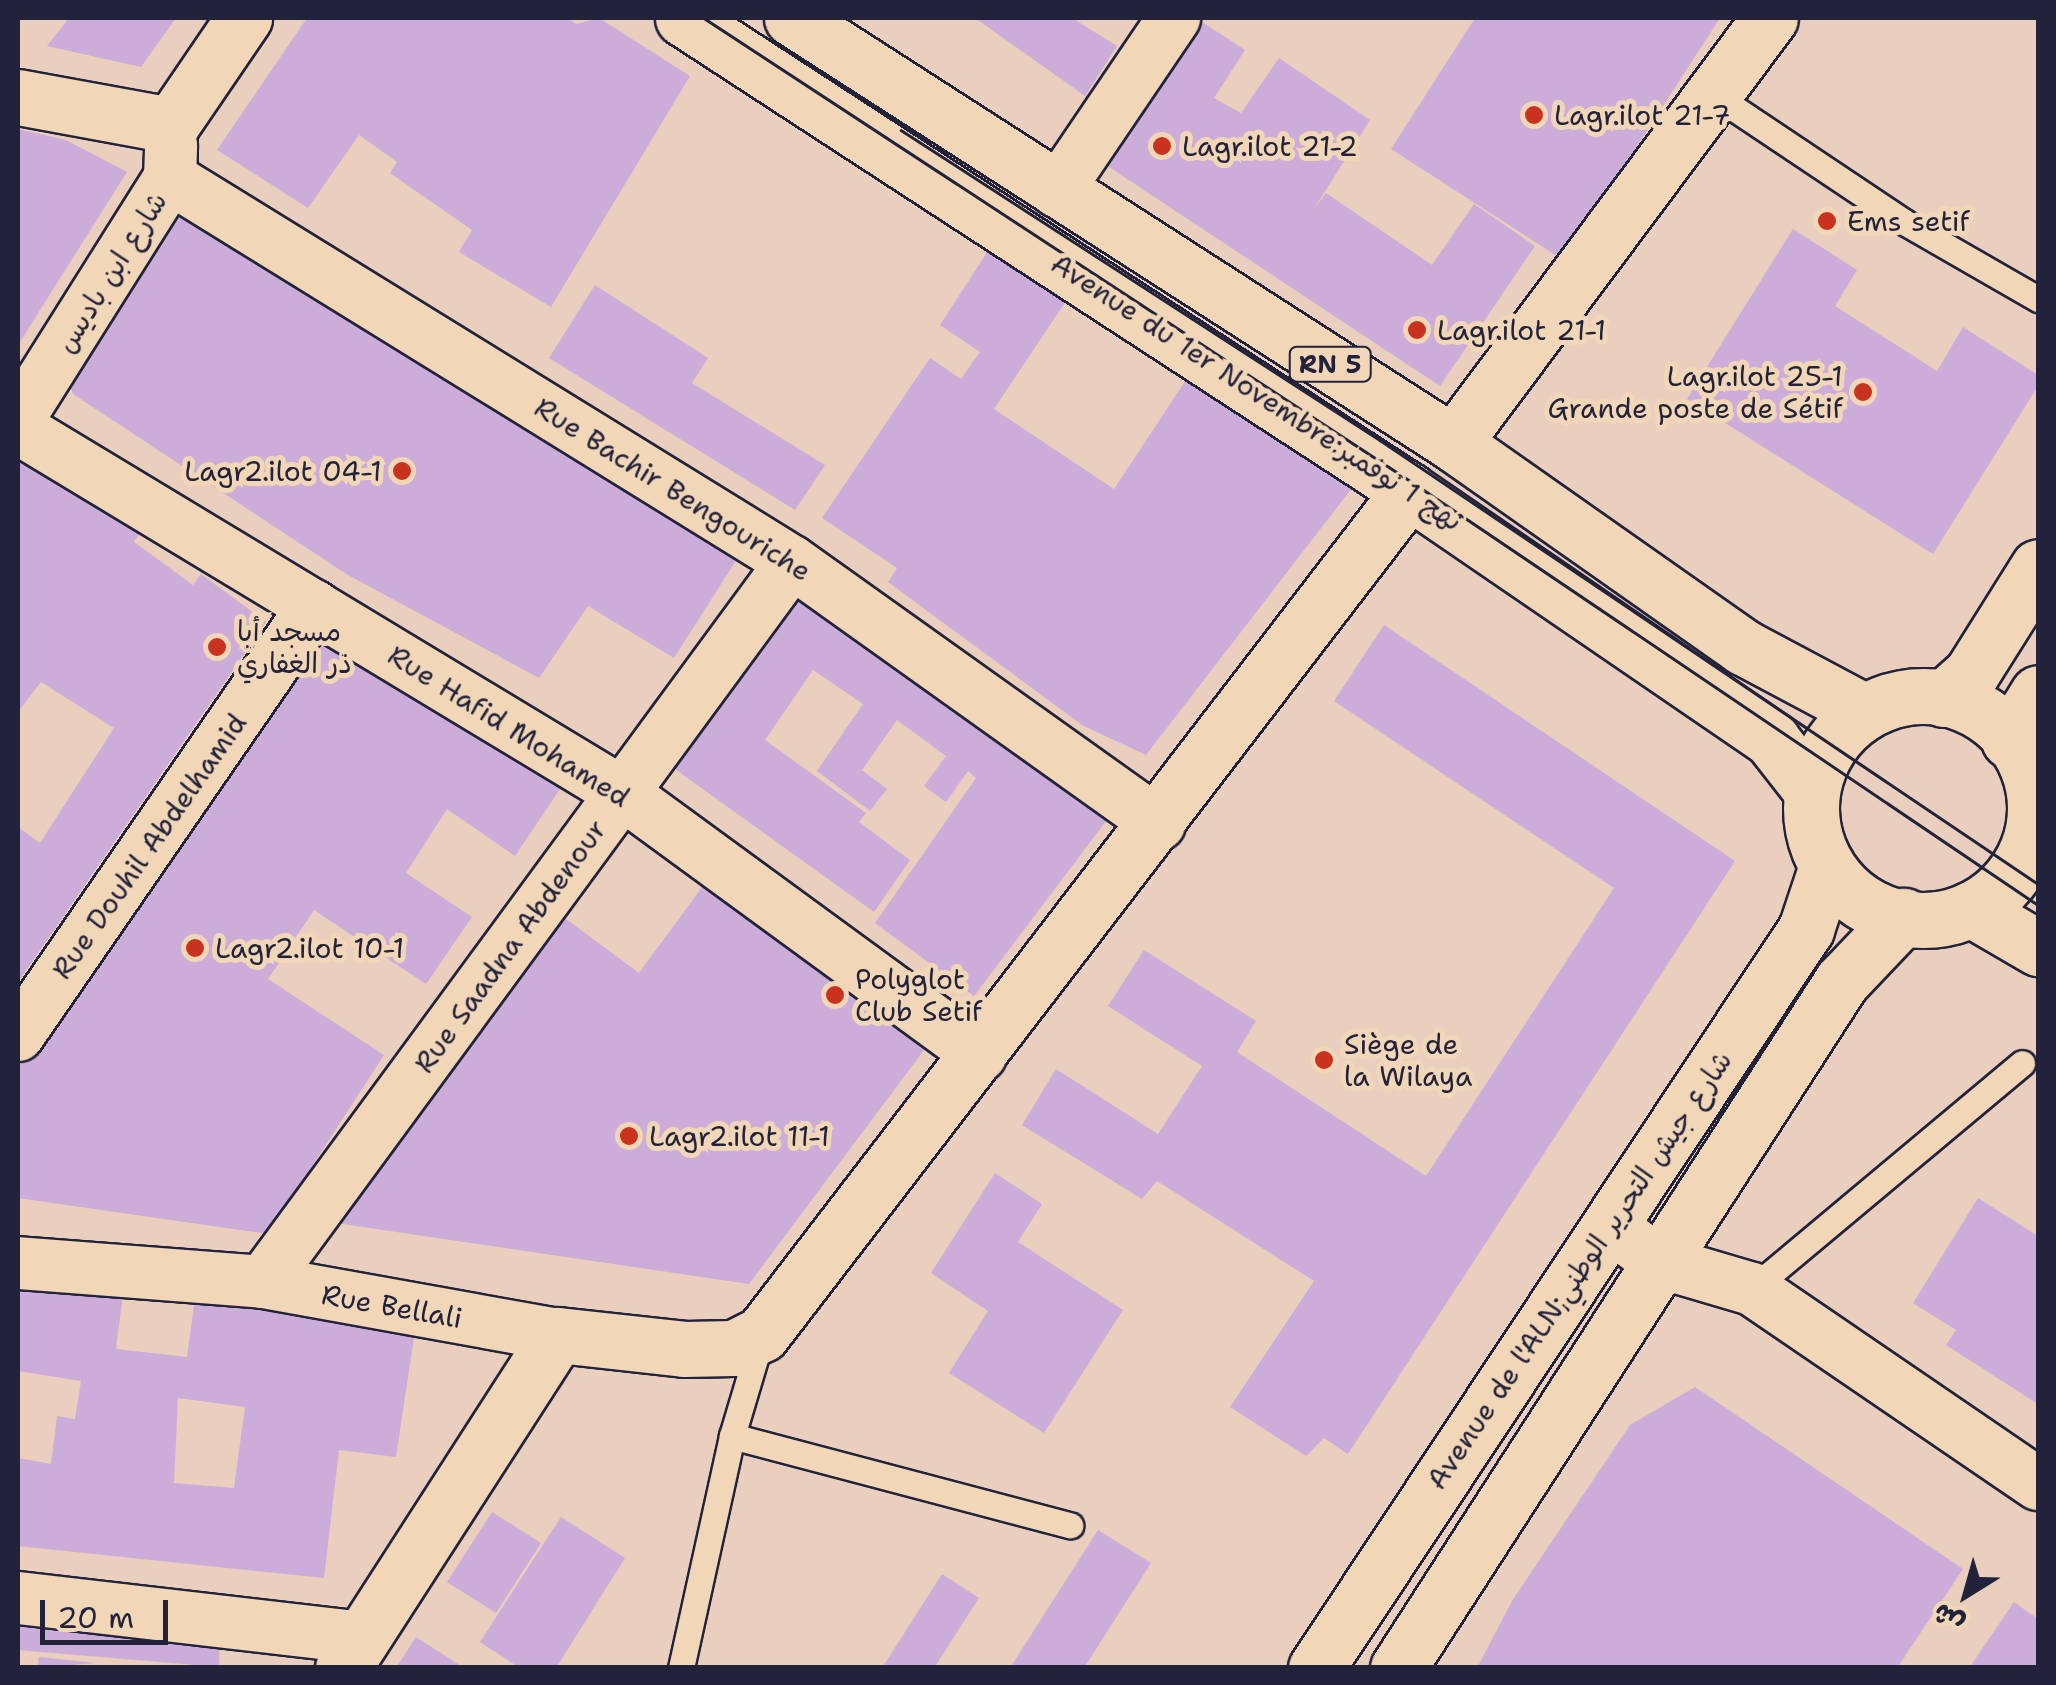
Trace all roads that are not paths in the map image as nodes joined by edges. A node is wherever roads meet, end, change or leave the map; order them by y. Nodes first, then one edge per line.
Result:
1 (244, 18) edge
2 (684, 18) edge
3 (792, 18) edge
4 (1174, 18) edge
5 (1770, 18) edge
6 (1713, 94) junction
7 (18, 97) edge
8 (171, 152) junction
9 (1057, 191) junction
10 (2038, 299) edge
11 (18, 419) edge
12 (18, 428) edge
13 (1453, 443) junction
14 (1409, 491) junction
15 (792, 562) junction
16 (2038, 566) edge
17 (314, 606) junction
18 (2038, 694) edge
19 (1943, 699) junction
20 (1865, 712) junction
21 (2026, 766) edge
22 (1812, 790) junction
23 (622, 793) junction
24 (1160, 824) junction
25 (1826, 866) junction
26 (1971, 909) junction
27 (1904, 916) junction
28 (2038, 948) edge
29 (18, 1036) edge
30 (980, 1055) junction
31 (2022, 1063) dead end
32 (1609, 1224) junction
33 (1658, 1261) junction
34 (18, 1263) edge
35 (263, 1282) junction
36 (1752, 1289) junction
37 (762, 1334) junction
38 (558, 1336) junction
39 (732, 1436) junction
40 (2038, 1484) edge
41 (1070, 1525) dead end
42 (18, 1598) edge
43 (353, 1653) edge
44 (681, 1668) edge
45 (1316, 1668) edge
46 (1398, 1668) edge

1 - 8 main road, شارع ابن باديس
2 - 14 main road, Avenue du 1er Novembre;نهج 1 نوفمبر / RN 5
3 - 9 main road, RN 5
4 - 9 street
5 - 6 main road
6 - 10 lane
6 - 13 main road
7 - 8 main road
8 - 11 street, شارع ابن باديس
8 - 15 street, Rue Bachir Bengouriche
9 - 13 main road, RN 5
12 - 17 street, Rue Hafid Mohamed
13 - 20 main road, RN 5
14 - 22 main road, Avenue du 1er Novembre;نهج 1 نوفمبر / RN 5
14 - 24 main road
15 - 23 street, Rue Saadna Abdenour
15 - 24 street, Rue Bachir Bengouriche
16 - 19 main road
17 - 23 street, Rue Hafid Mohamed
17 - 29 street, Rue Douhil Abdelhamid
18 - 21 main road
19 - 20 main road
19 - 21 main road
20 - 22 main road
21 - 26 main road
22 - 25 main road
23 - 30 street, Rue Hafid Mohamed
23 - 35 street, Rue Saadna Abdenour
24 - 30 main road
25 - 27 main road
25 - 32 main road, Avenue de l'ALN;شارع جيش التحرير الوطني
26 - 27 main road
26 - 28 main road
27 - 33 main road, Avenue de l'ALN;شارع جيش التحرير الوطني
30 - 37 main road
31 - 36 lane
32 - 33 street
32 - 45 main road, Avenue de l'ALN;شارع جيش التحرير الوطني
33 - 36 street
33 - 46 main road, Avenue de l'ALN;شارع جيش التحرير الوطني
34 - 35 street, Rue Bellali
35 - 38 street, Rue Bellali
36 - 40 street
37 - 38 main road, Rue Bellali
37 - 39 lane
38 - 43 main road
39 - 41 lane
39 - 44 lane
42 - 43 street

